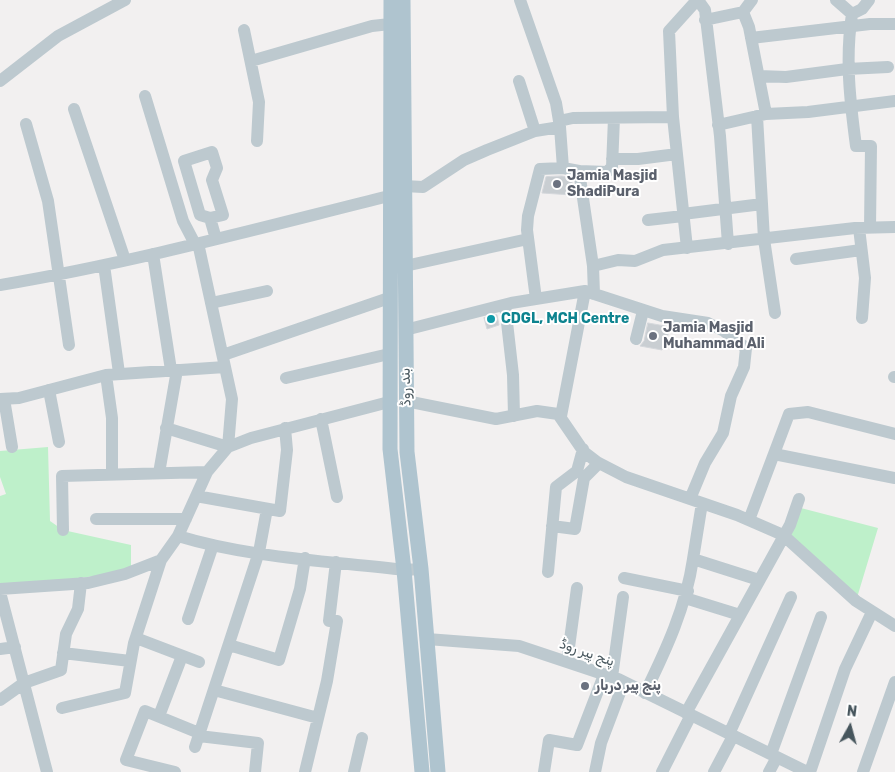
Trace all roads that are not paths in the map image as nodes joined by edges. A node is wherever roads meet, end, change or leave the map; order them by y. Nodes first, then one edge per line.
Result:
1 (125, 0) edge
2 (391, 0) edge
3 (403, 0) edge
4 (520, 0) edge
5 (698, 0) edge
6 (752, 0) edge
7 (836, 0) edge
8 (869, 0) edge
9 (743, 12) junction
10 (852, 14) junction
11 (705, 20) junction
12 (390, 24) junction
13 (895, 24) edge
14 (850, 28) junction
15 (244, 30) dead end
16 (751, 38) junction
17 (251, 61) junction
18 (888, 67) dead end
19 (847, 68) junction
20 (759, 76) junction
21 (0, 81) edge
22 (519, 81) dead end
23 (145, 96) dead end
24 (895, 101) edge
25 (851, 105) junction
26 (74, 109) dead end
27 (761, 115) junction
28 (673, 117) junction
29 (614, 118) junction
30 (26, 124) dead end
31 (560, 124) junction
32 (718, 125) junction
33 (535, 131) junction
34 (257, 141) dead end
35 (677, 154) junction
36 (612, 159) junction
37 (563, 168) junction
38 (579, 171) junction
39 (404, 186) junction
40 (389, 196) junction
41 (762, 204) junction
42 (726, 209) junction
43 (683, 215) junction
44 (210, 218) junction
45 (648, 220) dead end
46 (895, 227) edge
47 (864, 228) junction
48 (216, 239) junction
49 (528, 239) junction
50 (764, 240) junction
51 (196, 243) junction
52 (728, 244) junction
53 (686, 248) junction
54 (861, 250) junction
55 (153, 254) junction
56 (796, 259) dead end
57 (125, 260) junction
58 (104, 265) junction
59 (405, 266) junction
60 (593, 266) junction
61 (59, 275) junction
62 (0, 285) edge
63 (267, 291) dead end
64 (590, 293) junction
65 (389, 298) junction
66 (536, 298) junction
67 (211, 303) junction
68 (505, 305) junction
69 (643, 311) junction
70 (775, 313) dead end
71 (862, 318) dead end
72 (406, 330) junction
73 (636, 339) dead end
74 (69, 345) dead end
75 (389, 354) junction
76 (224, 361) junction
77 (174, 370) junction
78 (119, 373) junction
79 (106, 375) junction
80 (286, 378) dead end
81 (48, 390) junction
82 (2, 399) edge
83 (406, 401) junction
84 (389, 402) junction
85 (514, 416) junction
86 (561, 416) junction
87 (320, 418) junction
88 (166, 428) junction
89 (285, 428) junction
90 (895, 434) edge
91 (59, 442) dead end
92 (12, 447) dead end
93 (228, 447) junction
94 (583, 450) junction
95 (774, 454) junction
96 (599, 463) junction
97 (207, 472) junction
98 (159, 473) junction
99 (112, 474) junction
100 (895, 478) edge
101 (196, 496) junction
102 (337, 497) dead end
103 (799, 499) dead end
104 (696, 501) junction
105 (267, 509) junction
106 (96, 519) dead end
107 (186, 519) junction
108 (749, 520) junction
109 (552, 526) junction
110 (63, 530) dead end
111 (783, 535) junction
112 (178, 536) junction
113 (214, 545) junction
114 (259, 552) junction
115 (305, 558) junction
116 (161, 560) junction
117 (693, 560) junction
118 (336, 562) junction
119 (421, 569) junction
120 (404, 570) junction
121 (548, 572) dead end
122 (624, 578) dead end
123 (759, 580) junction
124 (81, 584) junction
125 (577, 588) dead end
126 (0, 590) edge
127 (687, 594) junction
128 (623, 597) dead end
129 (791, 597) dead end
130 (872, 612) junction
131 (740, 615) junction
132 (821, 617) dead end
133 (188, 619) dead end
134 (895, 626) edge
135 (136, 638) junction
136 (427, 639) junction
137 (229, 645) junction
138 (15, 647) junction
139 (0, 649) edge
140 (63, 653) junction
141 (182, 656) junction
142 (130, 661) junction
143 (199, 662) dead end
144 (567, 662) junction
145 (613, 678) junction
146 (24, 682) junction
147 (895, 682) edge
148 (214, 690) junction
149 (645, 693) junction
150 (0, 700) edge
151 (62, 708) dead end
152 (689, 714) junction
153 (159, 716) junction
154 (318, 718) junction
155 (731, 735) junction
156 (362, 738) dead end
157 (198, 739) junction
158 (774, 756) junction
159 (47, 772) edge
160 (175, 772) edge
161 (255, 772) edge
162 (305, 772) edge
163 (354, 772) edge
164 (422, 772) edge
165 (438, 772) edge
166 (544, 772) edge
167 (595, 772) edge
168 (662, 772) edge
169 (714, 772) edge
170 (769, 772) edge
171 (808, 772) edge
172 (863, 772) edge

1 - 21 street
2 - 12 main road, بند روڈ
3 - 39 main road, بند روڈ
4 - 31 street
5 - 11 street
5 - 28 street
6 - 9 street
7 - 10 street
8 - 10 street
9 - 11 street
9 - 16 street
10 - 14 street
11 - 32 street
12 - 17 street
12 - 40 main road, بند روڈ
13 - 14 street
14 - 16 street
14 - 19 street
15 - 17 street
16 - 20 street
17 - 34 street
18 - 19 street
19 - 20 street
19 - 25 street
20 - 27 street
22 - 33 street
23 - 51 street
24 - 25 street
25 - 27 street
25 - 47 street
26 - 57 street
27 - 32 street
27 - 41 street
28 - 29 street
28 - 35 street
29 - 31 street
29 - 36 street
30 - 61 street
31 - 33 street
31 - 37 street
32 - 42 street
33 - 39 street
35 - 36 street
35 - 43 street
36 - 38 street
37 - 38 street
37 - 49 street
38 - 60 street
39 - 59 main road, بند روڈ
40 - 48 street
40 - 65 main road, بند روڈ
41 - 42 street
41 - 50 street
42 - 43 street
42 - 52 street
43 - 45 street
43 - 53 street
44 - 44 street
44 - 48 street
46 - 47 street
47 - 50 street
47 - 54 street
48 - 51 street
49 - 59 street
49 - 66 street
50 - 52 street
50 - 70 street
51 - 55 street
51 - 67 street
52 - 53 street
53 - 60 street
54 - 56 street
54 - 71 street
55 - 57 street
55 - 77 street
57 - 58 street
58 - 61 street
58 - 78 street
59 - 72 main road, بند روڈ
60 - 64 street
61 - 62 street
61 - 74 street
63 - 67 street
64 - 66 street
64 - 69 street
64 - 86 street
65 - 75 main road, بند روڈ
65 - 76 street
66 - 68 street
67 - 76 street
68 - 72 street
68 - 85 street
69 - 73 street
69 - 104 street
72 - 83 main road, بند روڈ
75 - 80 street
75 - 84 main road, بند روڈ
76 - 77 street
76 - 93 street
77 - 78 street
77 - 88 street
78 - 79 street
79 - 81 street
79 - 99 street
81 - 82 street
81 - 91 street
82 - 92 street
83 - 85 street
83 - 119 main road, بند روڈ
84 - 87 street
84 - 120 main road, بند روڈ
85 - 86 street
86 - 94 street
87 - 89 street
87 - 102 street
88 - 93 street
88 - 98 street
89 - 93 street
89 - 105 street
90 - 95 street
93 - 97 street
94 - 96 street
94 - 109 street
95 - 100 street
95 - 108 street
96 - 104 street
96 - 109 street
97 - 98 street
97 - 101 street
98 - 99 street
99 - 110 street
101 - 105 street
101 - 107 street
103 - 111 street
104 - 108 street
104 - 117 street
105 - 114 street
106 - 107 street
107 - 112 street
108 - 111 street
109 - 121 street
111 - 123 street
111 - 130 street
112 - 113 street
112 - 116 street
113 - 114 street
113 - 133 street
114 - 115 street
114 - 137 street
115 - 118 street
115 - 137 street
116 - 124 street
116 - 135 street
117 - 123 street
117 - 127 street
118 - 120 street
118 - 154 street
119 - 120 street
119 - 136 main road, بند روڈ
120 - 164 main road, بند روڈ
122 - 127 street
123 - 131 street
124 - 126 street
124 - 140 street
125 - 144 street
126 - 138 street
127 - 131 street
127 - 149 street
128 - 145 street
129 - 155 street
130 - 134 street
130 - 171 street
131 - 152 street
132 - 158 street
135 - 141 street
135 - 142 street
136 - 144 street, پنج پیر روڈ
136 - 165 main road, بند روڈ
137 - 148 street
138 - 139 street
138 - 146 street
140 - 142 street
140 - 146 street
141 - 143 street
141 - 153 street
142 - 151 street
144 - 145 street, پنج پیر روڈ
145 - 149 street, پنج پیر روڈ
145 - 166 street
145 - 167 street
146 - 150 street
146 - 159 street
147 - 172 street
148 - 154 street
148 - 157 street
149 - 152 street, پنج پیر روڈ
152 - 155 street, پنج پیر روڈ
152 - 168 street
153 - 157 street
153 - 160 street
154 - 162 street
155 - 158 street, پنج پیر روڈ
155 - 169 street
156 - 163 street
157 - 161 street
158 - 170 street
158 - 171 street, پنج پیر روڈ

